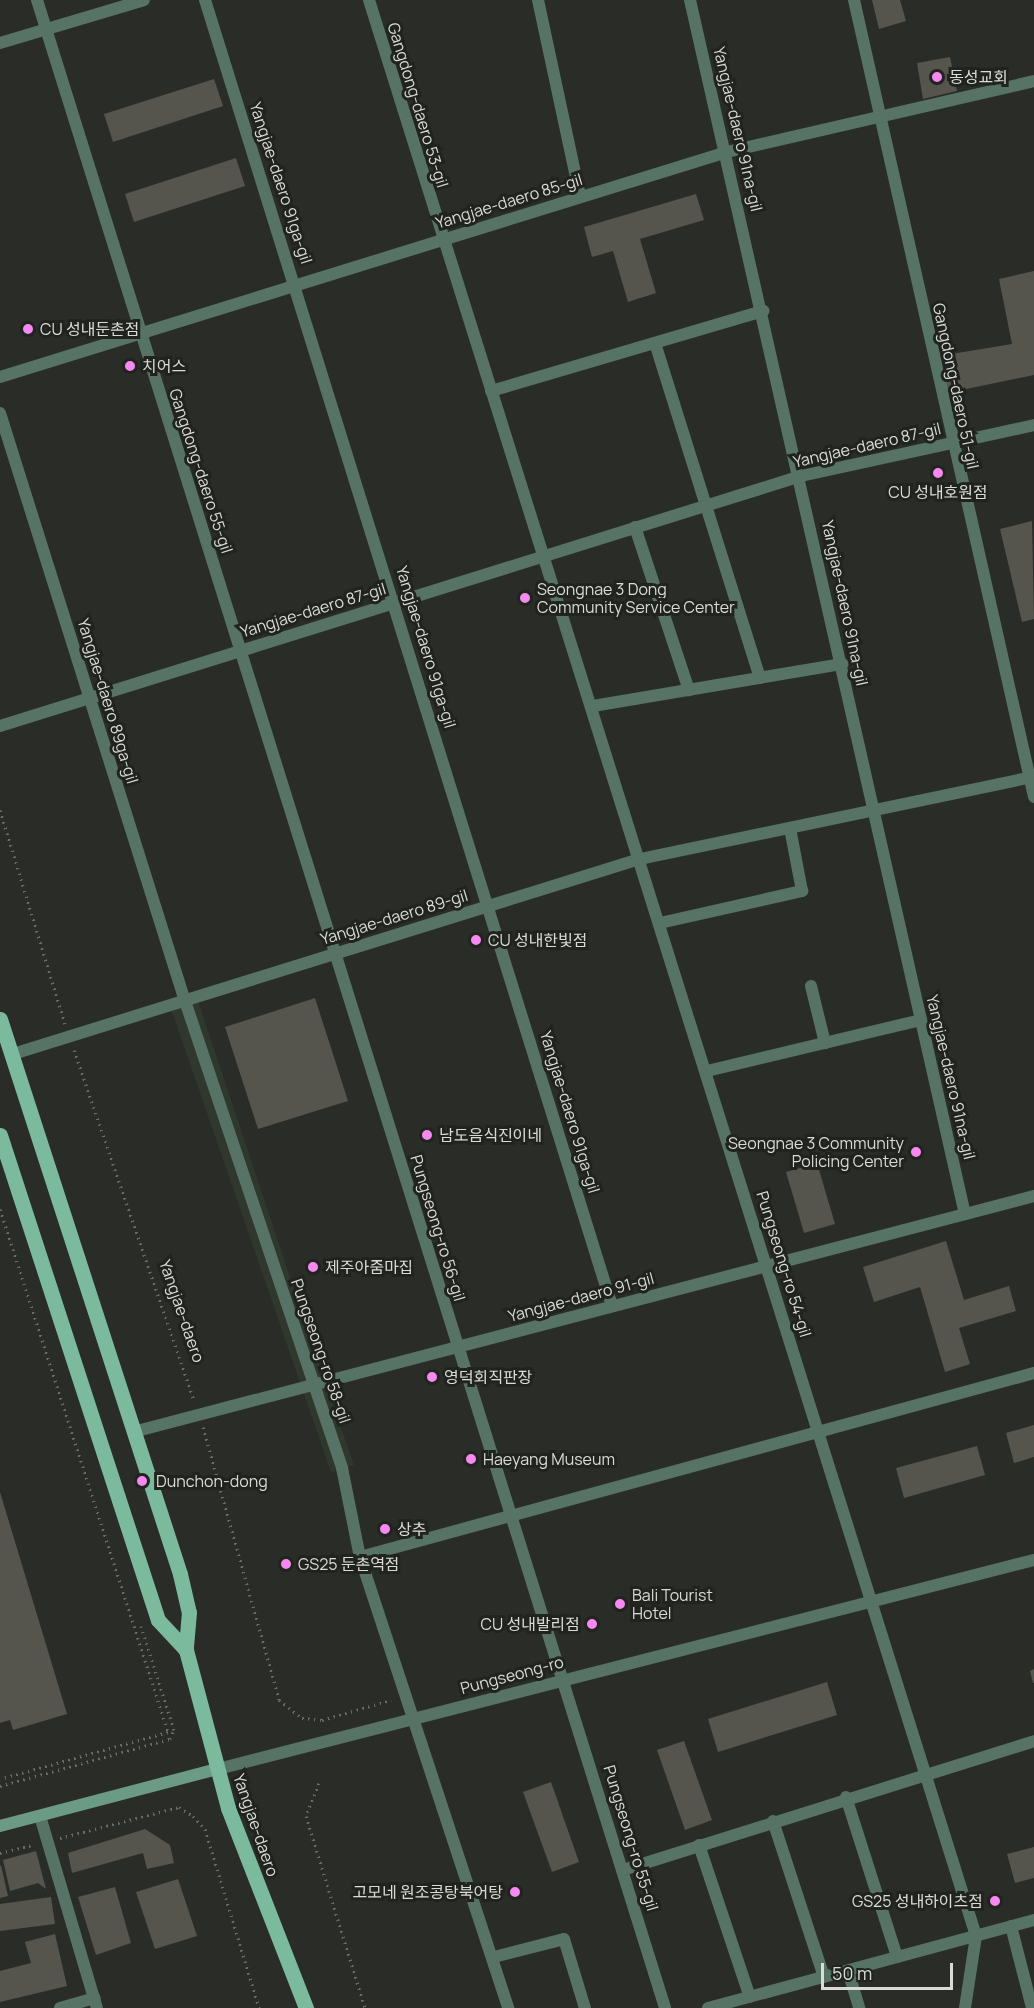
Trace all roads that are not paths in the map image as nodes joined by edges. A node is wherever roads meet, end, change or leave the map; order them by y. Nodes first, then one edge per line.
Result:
1 (37, 0) edge
2 (144, 0) edge
3 (206, 0) edge
4 (369, 0) edge
5 (538, 0) edge
6 (690, 0) edge
7 (854, 0) edge
8 (46, 30) junction
9 (0, 43) edge
10 (1034, 81) edge
11 (881, 116) junction
12 (727, 152) junction
13 (580, 196) junction
14 (441, 238) junction
15 (296, 284) junction
16 (763, 311) junction
17 (139, 333) junction
18 (655, 343) junction
19 (0, 377) edge
20 (491, 391) junction
21 (0, 413) edge
22 (1034, 425) edge
23 (952, 443) junction
24 (801, 476) junction
25 (708, 504) junction
26 (635, 527) junction
27 (546, 554) junction
28 (394, 602) junction
29 (241, 649) junction
30 (842, 664) junction
31 (760, 678) junction
32 (689, 690) junction
33 (89, 696) junction
34 (593, 706) junction
35 (0, 726) edge
36 (1032, 778) edge
37 (1034, 797) edge
38 (874, 811) junction
39 (790, 828) junction
40 (640, 859) junction
41 (489, 905) junction
42 (660, 923) junction
43 (335, 952) junction
44 (811, 986) dead end
45 (184, 998) junction
46 (0, 1019) edge
47 (921, 1020) junction
48 (825, 1043) junction
49 (13, 1054) junction
50 (707, 1071) junction
51 (0, 1135) edge
52 (1034, 1196) edge
53 (965, 1214) junction
54 (767, 1265) junction
55 (612, 1305) junction
56 (458, 1346) junction
57 (1034, 1373) edge
58 (315, 1384) junction
59 (137, 1431) junction
60 (819, 1433) junction
61 (513, 1512) junction
62 (360, 1557) junction
63 (1034, 1560) edge
64 (871, 1602) junction
65 (186, 1650) junction
66 (565, 1678) junction
67 (411, 1719) junction
68 (1034, 1741) edge
69 (218, 1769) junction
70 (925, 1772) junction
71 (846, 1797) junction
72 (40, 1816) junction
73 (772, 1821) junction
74 (0, 1826) edge
75 (699, 1845) junction
76 (623, 1870) junction
77 (1034, 1920) edge
78 (1011, 1926) junction
79 (976, 1936) junction
80 (494, 1957) junction
81 (897, 1957) junction
82 (848, 1971) junction
83 (824, 1977) junction
84 (750, 1997) junction
85 (96, 2003) edge
86 (60, 2008) edge
87 (306, 2008) edge
88 (508, 2008) edge
89 (585, 2008) edge
90 (665, 2008) edge
91 (708, 2008) edge
92 (859, 2008) edge
93 (964, 2008) edge
94 (1032, 2008) edge

1 - 8 street, Gangdong-daero 55-gil
2 - 8 street
3 - 15 street, Yangjae-daero 91ga-gil
4 - 14 street, Gangdong-daero 53-gil
5 - 13 street
6 - 12 street, Yangjae-daero 91na-gil
7 - 11 street, Gangdong-daero 51-gil
8 - 9 street
8 - 17 street, Gangdong-daero 55-gil
10 - 11 street, Yangjae-daero 85-gil
11 - 12 street, Yangjae-daero 85-gil
11 - 23 street, Gangdong-daero 51-gil
12 - 13 street, Yangjae-daero 85-gil
12 - 16 street, Yangjae-daero 91na-gil
13 - 14 street, Yangjae-daero 85-gil
14 - 15 street, Yangjae-daero 85-gil
14 - 20 street, Gangdong-daero 53-gil
15 - 17 street, Yangjae-daero 85-gil
15 - 28 street, Yangjae-daero 91ga-gil
16 - 18 street
16 - 24 street, Yangjae-daero 91na-gil
17 - 19 street, Yangjae-daero 85-gil
17 - 29 street, Gangdong-daero 55-gil
18 - 20 street
18 - 25 street
20 - 27 street, Gangdong-daero 53-gil
21 - 33 street, Yangjae-daero 89ga-gil
22 - 23 street, Yangjae-daero 87-gil
23 - 24 street, Yangjae-daero 87-gil
23 - 36 street, Gangdong-daero 51-gil
24 - 25 street, Yangjae-daero 87-gil
24 - 30 street, Yangjae-daero 91na-gil
25 - 26 street, Yangjae-daero 87-gil
25 - 31 street
26 - 27 street, Yangjae-daero 87-gil
26 - 32 street
27 - 28 street, Yangjae-daero 87-gil
27 - 34 street, Gangdong-daero 53-gil
28 - 29 street, Yangjae-daero 87-gil
28 - 41 street, Yangjae-daero 91ga-gil
29 - 33 street, Yangjae-daero 87-gil
29 - 43 street, Gangdong-daero 55-gil
30 - 31 street
30 - 38 street, Yangjae-daero 91na-gil
31 - 32 street
32 - 34 street
33 - 35 street, Yangjae-daero 87-gil
33 - 45 street, Yangjae-daero 89ga-gil
34 - 40 street, Gangdong-daero 53-gil
36 - 37 street, Gangdong-daero 51-gil
36 - 38 street, Yangjae-daero 89-gil
38 - 39 street, Yangjae-daero 89-gil
38 - 47 street, Yangjae-daero 91na-gil
39 - 40 street, Yangjae-daero 89-gil
39 - 42 street
40 - 41 street, Yangjae-daero 89-gil
40 - 42 street, Pungseong-ro 54-gil
41 - 43 street, Yangjae-daero 89-gil
41 - 55 street, Yangjae-daero 91ga-gil
42 - 50 street, Pungseong-ro 54-gil
43 - 45 street, Yangjae-daero 89-gil
43 - 56 street, Pungseong-ro 56-gil
44 - 48 street
45 - 49 street, Yangjae-daero 89-gil
45 - 58 street, Pungseong-ro 58-gil
46 - 49 main road, Yangjae-daero
47 - 48 street
47 - 53 street, Yangjae-daero 91na-gil
48 - 50 street
49 - 59 main road, Yangjae-daero
50 - 54 street, Pungseong-ro 54-gil
51 - 65 main road, Yangjae-daero
52 - 53 street, Yangjae-daero 91-gil
53 - 54 street, Yangjae-daero 91-gil
54 - 55 street, Yangjae-daero 91-gil
54 - 60 street, Pungseong-ro 54-gil
55 - 56 street, Yangjae-daero 91-gil
56 - 58 street, Yangjae-daero 91-gil
56 - 61 street, Pungseong-ro 56-gil
57 - 60 street
58 - 59 street, Yangjae-daero 91-gil
58 - 62 street, Pungseong-ro 58-gil
59 - 65 main road, Yangjae-daero
60 - 61 street
60 - 64 street, Pungseong-ro 54-gil
61 - 62 street
61 - 66 street, Pungseong-ro 56-gil
62 - 67 street, Pungseong-ro 58-gil
63 - 64 street, Pungseong-ro
64 - 66 street, Pungseong-ro
64 - 70 street, Pungseong-ro 54-gil
65 - 69 main road, Yangjae-daero
66 - 67 street, Pungseong-ro
66 - 76 street, Pungseong-ro 55-gil
67 - 69 street, Pungseong-ro
67 - 80 street, Pungseong-ro 58-gil
68 - 70 street
69 - 72 main road, Pungseong-ro
69 - 87 main road, Yangjae-daero
70 - 71 street
70 - 79 street, Pungseong-ro 54-gil
71 - 73 street
71 - 81 street
72 - 74 main road, Pungseong-ro
72 - 85 street
73 - 75 street
73 - 83 street
75 - 76 street
75 - 84 street
76 - 90 street, Pungseong-ro 55-gil
77 - 78 street
78 - 79 street
78 - 94 street
79 - 81 street
79 - 93 street
80 - 88 street, Pungseong-ro 58-gil
80 - 89 street
81 - 82 street
82 - 83 street
82 - 92 street
83 - 84 street
84 - 91 street
85 - 86 street

